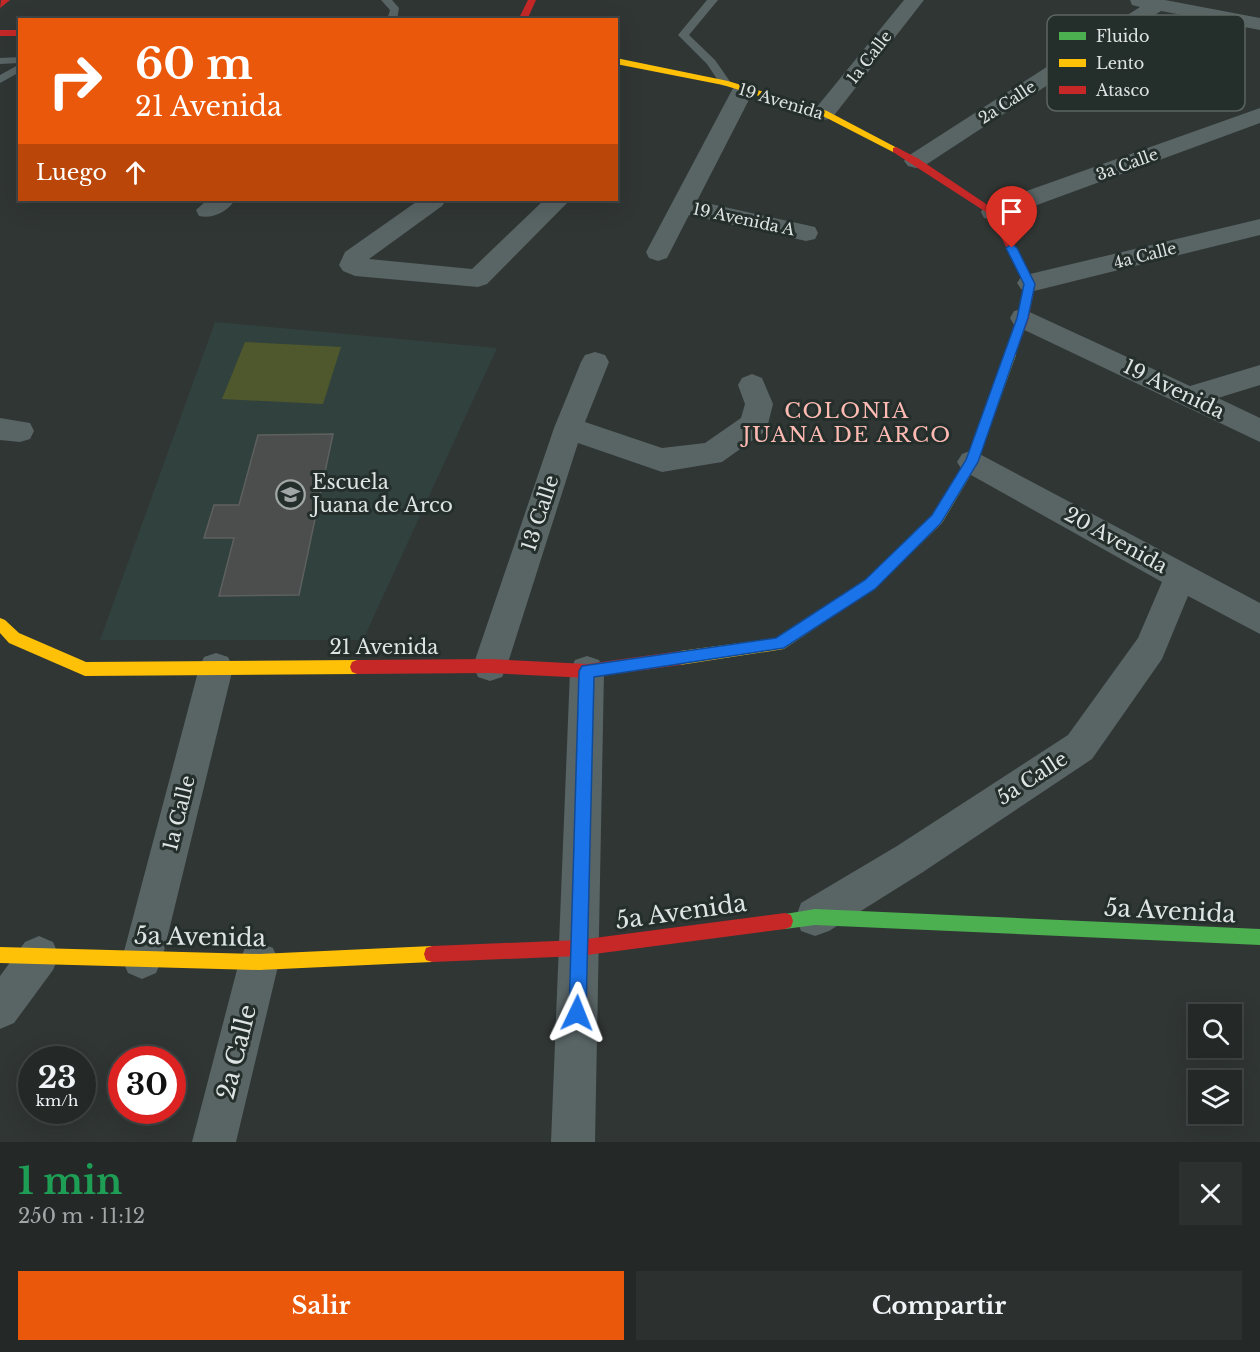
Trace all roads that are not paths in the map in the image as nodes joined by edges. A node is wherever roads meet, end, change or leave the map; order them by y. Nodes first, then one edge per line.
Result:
1 (6, 0) edge
2 (386, 0) edge
3 (532, 0) edge
4 (713, 0) edge
5 (914, 0) edge
6 (1133, 0) edge
7 (1158, 4) junction
8 (0, 5) edge
9 (1141, 15) edge
10 (1214, 15) edge
11 (393, 18) edge
12 (523, 18) edge
13 (1245, 21) edge
14 (1260, 24) edge
15 (0, 33) edge
16 (18, 33) edge
17 (18, 60) edge
18 (618, 61) edge
19 (0, 62) edge
20 (18, 69) edge
21 (1047, 76) edge
22 (0, 80) edge
23 (734, 87) junction
24 (824, 113) junction
25 (1260, 115) edge
26 (916, 161) junction
27 (433, 201) edge
28 (557, 201) edge
29 (682, 206) junction
30 (993, 212) junction
31 (1260, 226) edge
32 (806, 232) dead end
33 (658, 252) dead end
34 (1030, 284) junction
35 (1023, 318) junction
36 (595, 362) dead end
37 (1260, 375) edge
38 (752, 385) dead end
39 (1191, 396) junction
40 (568, 428) junction
41 (1260, 431) edge
42 (972, 462) junction
43 (1180, 575) junction
44 (1260, 619) edge
45 (0, 624) edge
46 (490, 666) junction
47 (216, 668) junction
48 (587, 671) junction
49 (815, 917) junction
50 (1260, 937) edge
51 (579, 948) junction
52 (0, 956) edge
53 (39, 956) junction
54 (142, 959) junction
55 (259, 962) junction
56 (0, 1009) edge
57 (214, 1142) edge
58 (573, 1142) edge

1 - 8 main road
2 - 11 lane
3 - 12 main road
4 - 23 lane
5 - 24 street, 1a Calle
6 - 7 street
7 - 9 street, 2a Calle
7 - 10 street
13 - 14 street
15 - 16 main road
17 - 19 lane
18 - 23 main road, 19 Avenida
20 - 22 lane
21 - 26 street, 2a Calle
23 - 24 main road, 19 Avenida
23 - 29 street
24 - 26 main road, 19 Avenida
25 - 30 street, 3a Calle
26 - 30 main road, 19 Avenida
27 - 28 street
29 - 32 street, 19 Avenida A
29 - 33 street
30 - 34 main road
31 - 34 street, 4a Calle
34 - 35 main road
35 - 39 street, 19 Avenida
35 - 42 main road
36 - 40 street, 13 Calle
37 - 39 street
38 - 40 street
39 - 41 street, 19 Avenida
40 - 46 street, 13 Calle
42 - 43 street, 20 Avenida
42 - 48 main road, 21 Avenida
43 - 44 street, 20 Avenida
43 - 49 street, 5a Calle
45 - 47 main road, 21 Avenida
46 - 47 main road, 21 Avenida
46 - 48 main road, 21 Avenida
47 - 54 street, 1a Calle
48 - 51 street
49 - 50 main road, 5a Avenida
49 - 51 main road, 5a Avenida
51 - 55 main road, 5a Avenida
51 - 58 street
52 - 53 main road, 5a Avenida
53 - 54 main road, 5a Avenida
53 - 56 street
54 - 55 main road, 5a Avenida
55 - 57 street, 2a Calle

